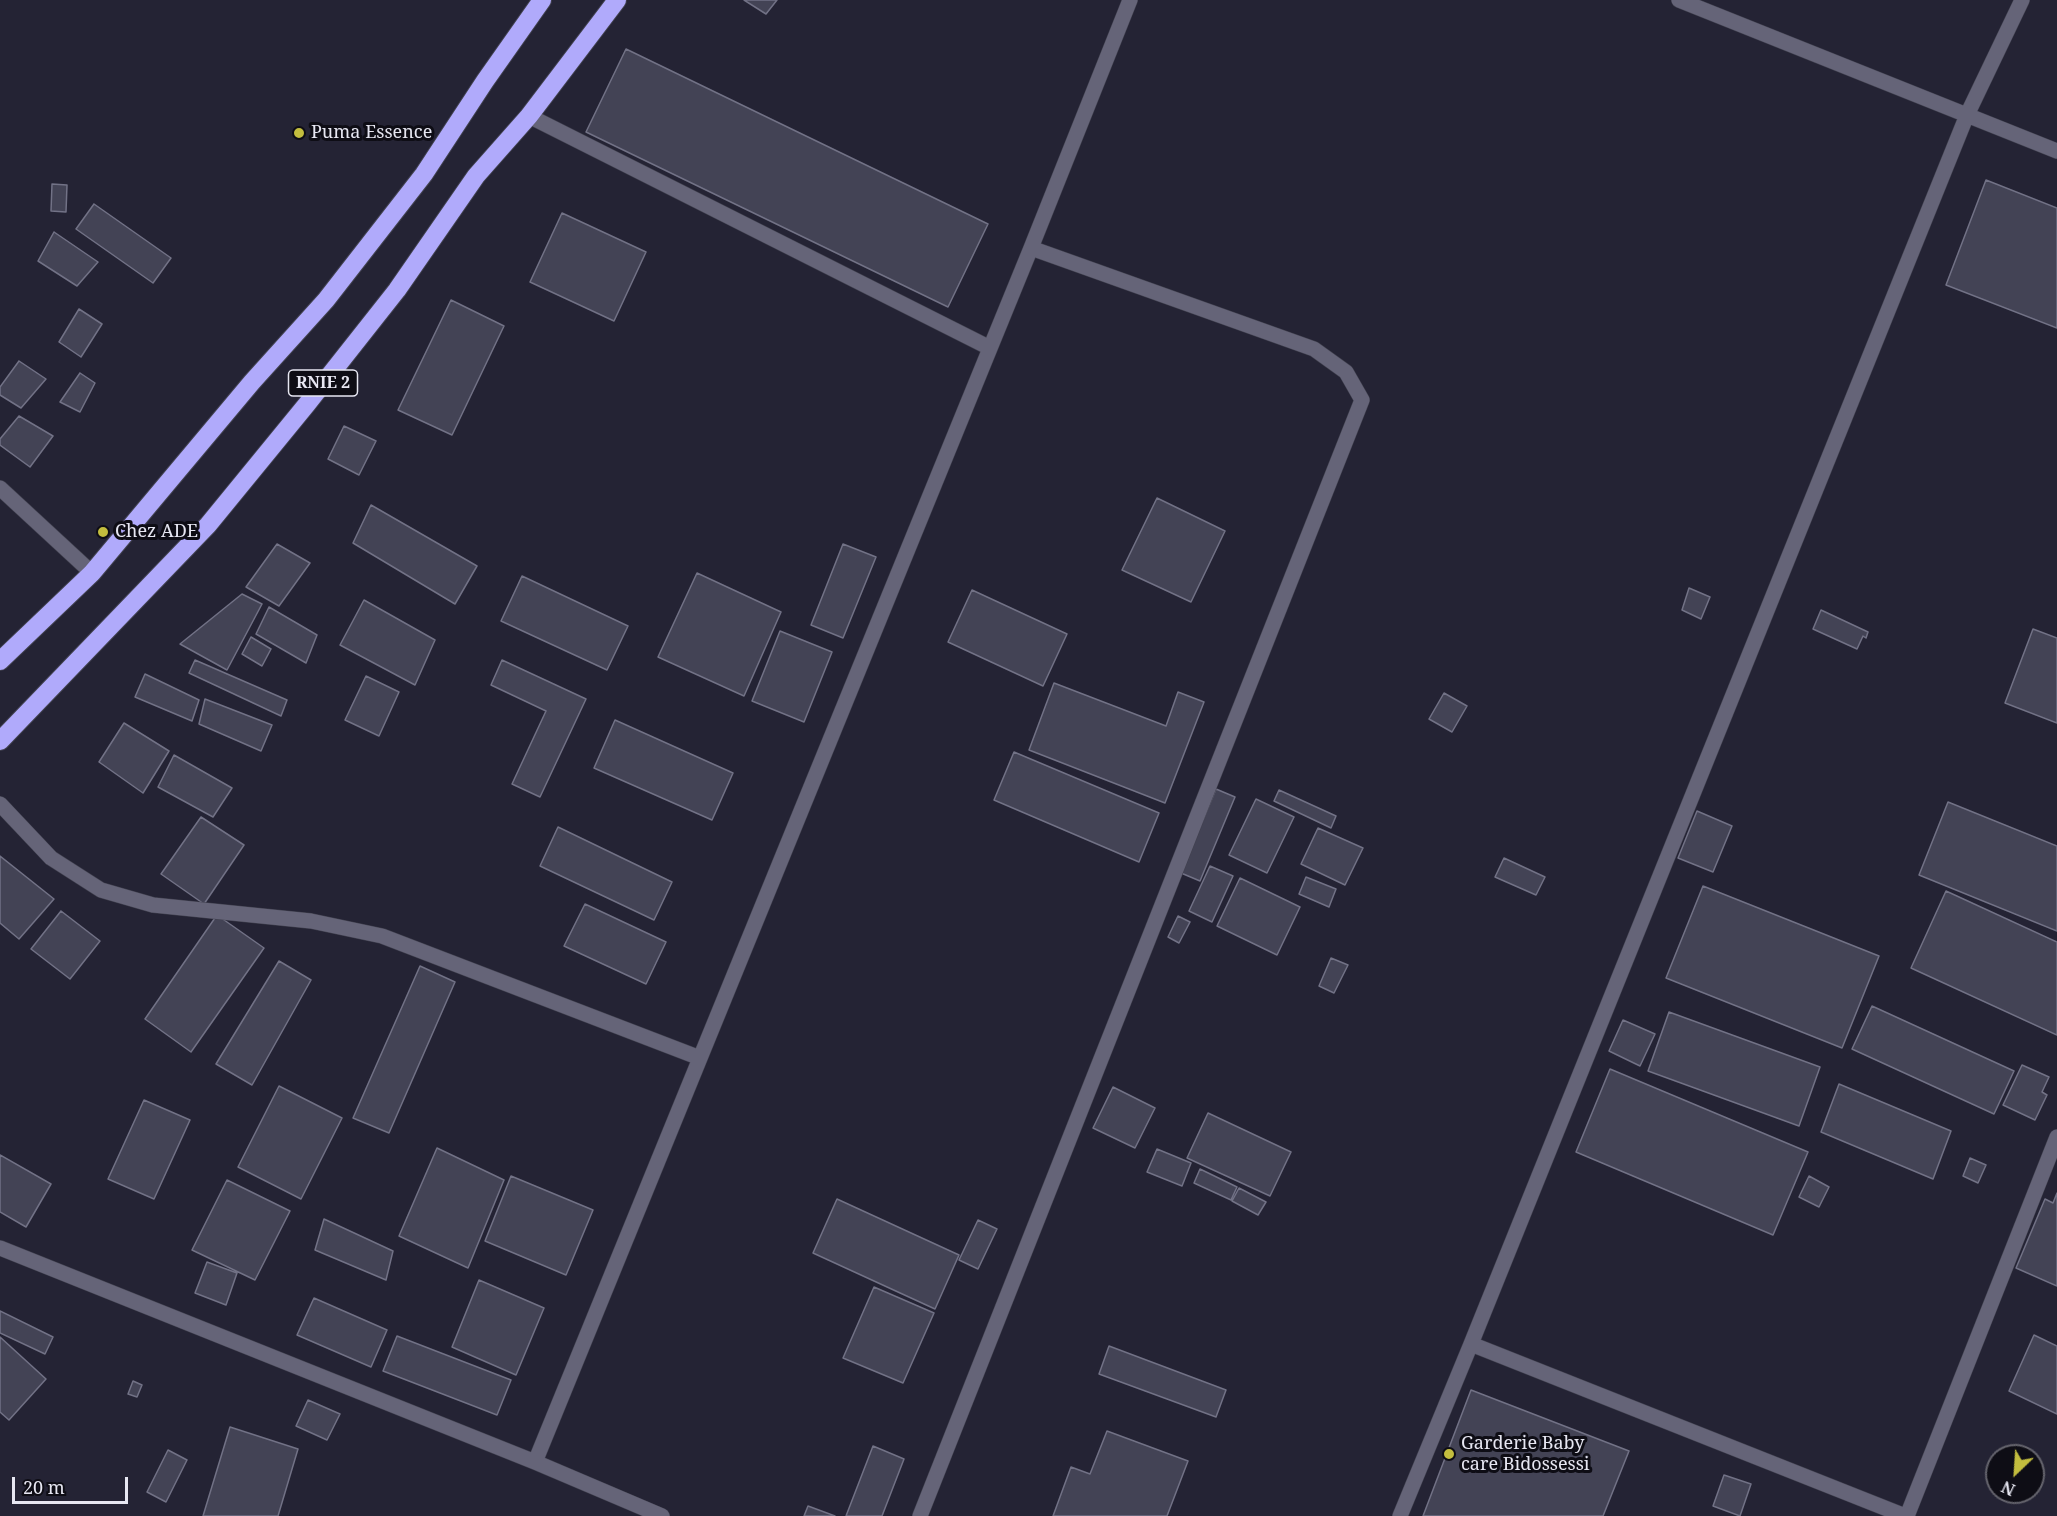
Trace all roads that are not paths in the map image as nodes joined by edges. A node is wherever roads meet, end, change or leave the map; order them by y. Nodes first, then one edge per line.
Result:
1 (542, 0) edge
2 (617, 0) edge
3 (1130, 0) edge
4 (1679, 0) edge
5 (2022, 0) edge
6 (1967, 115) junction
7 (529, 116) junction
8 (2057, 151) edge
9 (1032, 248) junction
10 (990, 348) junction
11 (0, 488) edge
12 (92, 573) junction
13 (0, 661) edge
14 (0, 741) edge
15 (0, 804) edge
16 (700, 1058) junction
17 (2057, 1137) edge
18 (0, 1248) edge
19 (1471, 1344) junction
20 (535, 1461) junction
21 (662, 1516) edge
22 (920, 1516) edge
23 (1400, 1516) edge
24 (1906, 1516) edge

1 - 12 highway, RNIE 2 / RNIE 2
2 - 7 highway, RNIE 2 / RNIE 2
3 - 9 street
4 - 6 street
5 - 6 street
6 - 8 street
6 - 19 street
7 - 10 street
7 - 14 highway, RNIE 2 / RNIE 2
9 - 10 street
9 - 22 street
10 - 16 street
11 - 12 street
12 - 13 highway, RNIE 2 / RNIE 2
15 - 16 street
16 - 20 street
17 - 24 street
18 - 20 street
19 - 23 street
19 - 24 street
20 - 21 street

